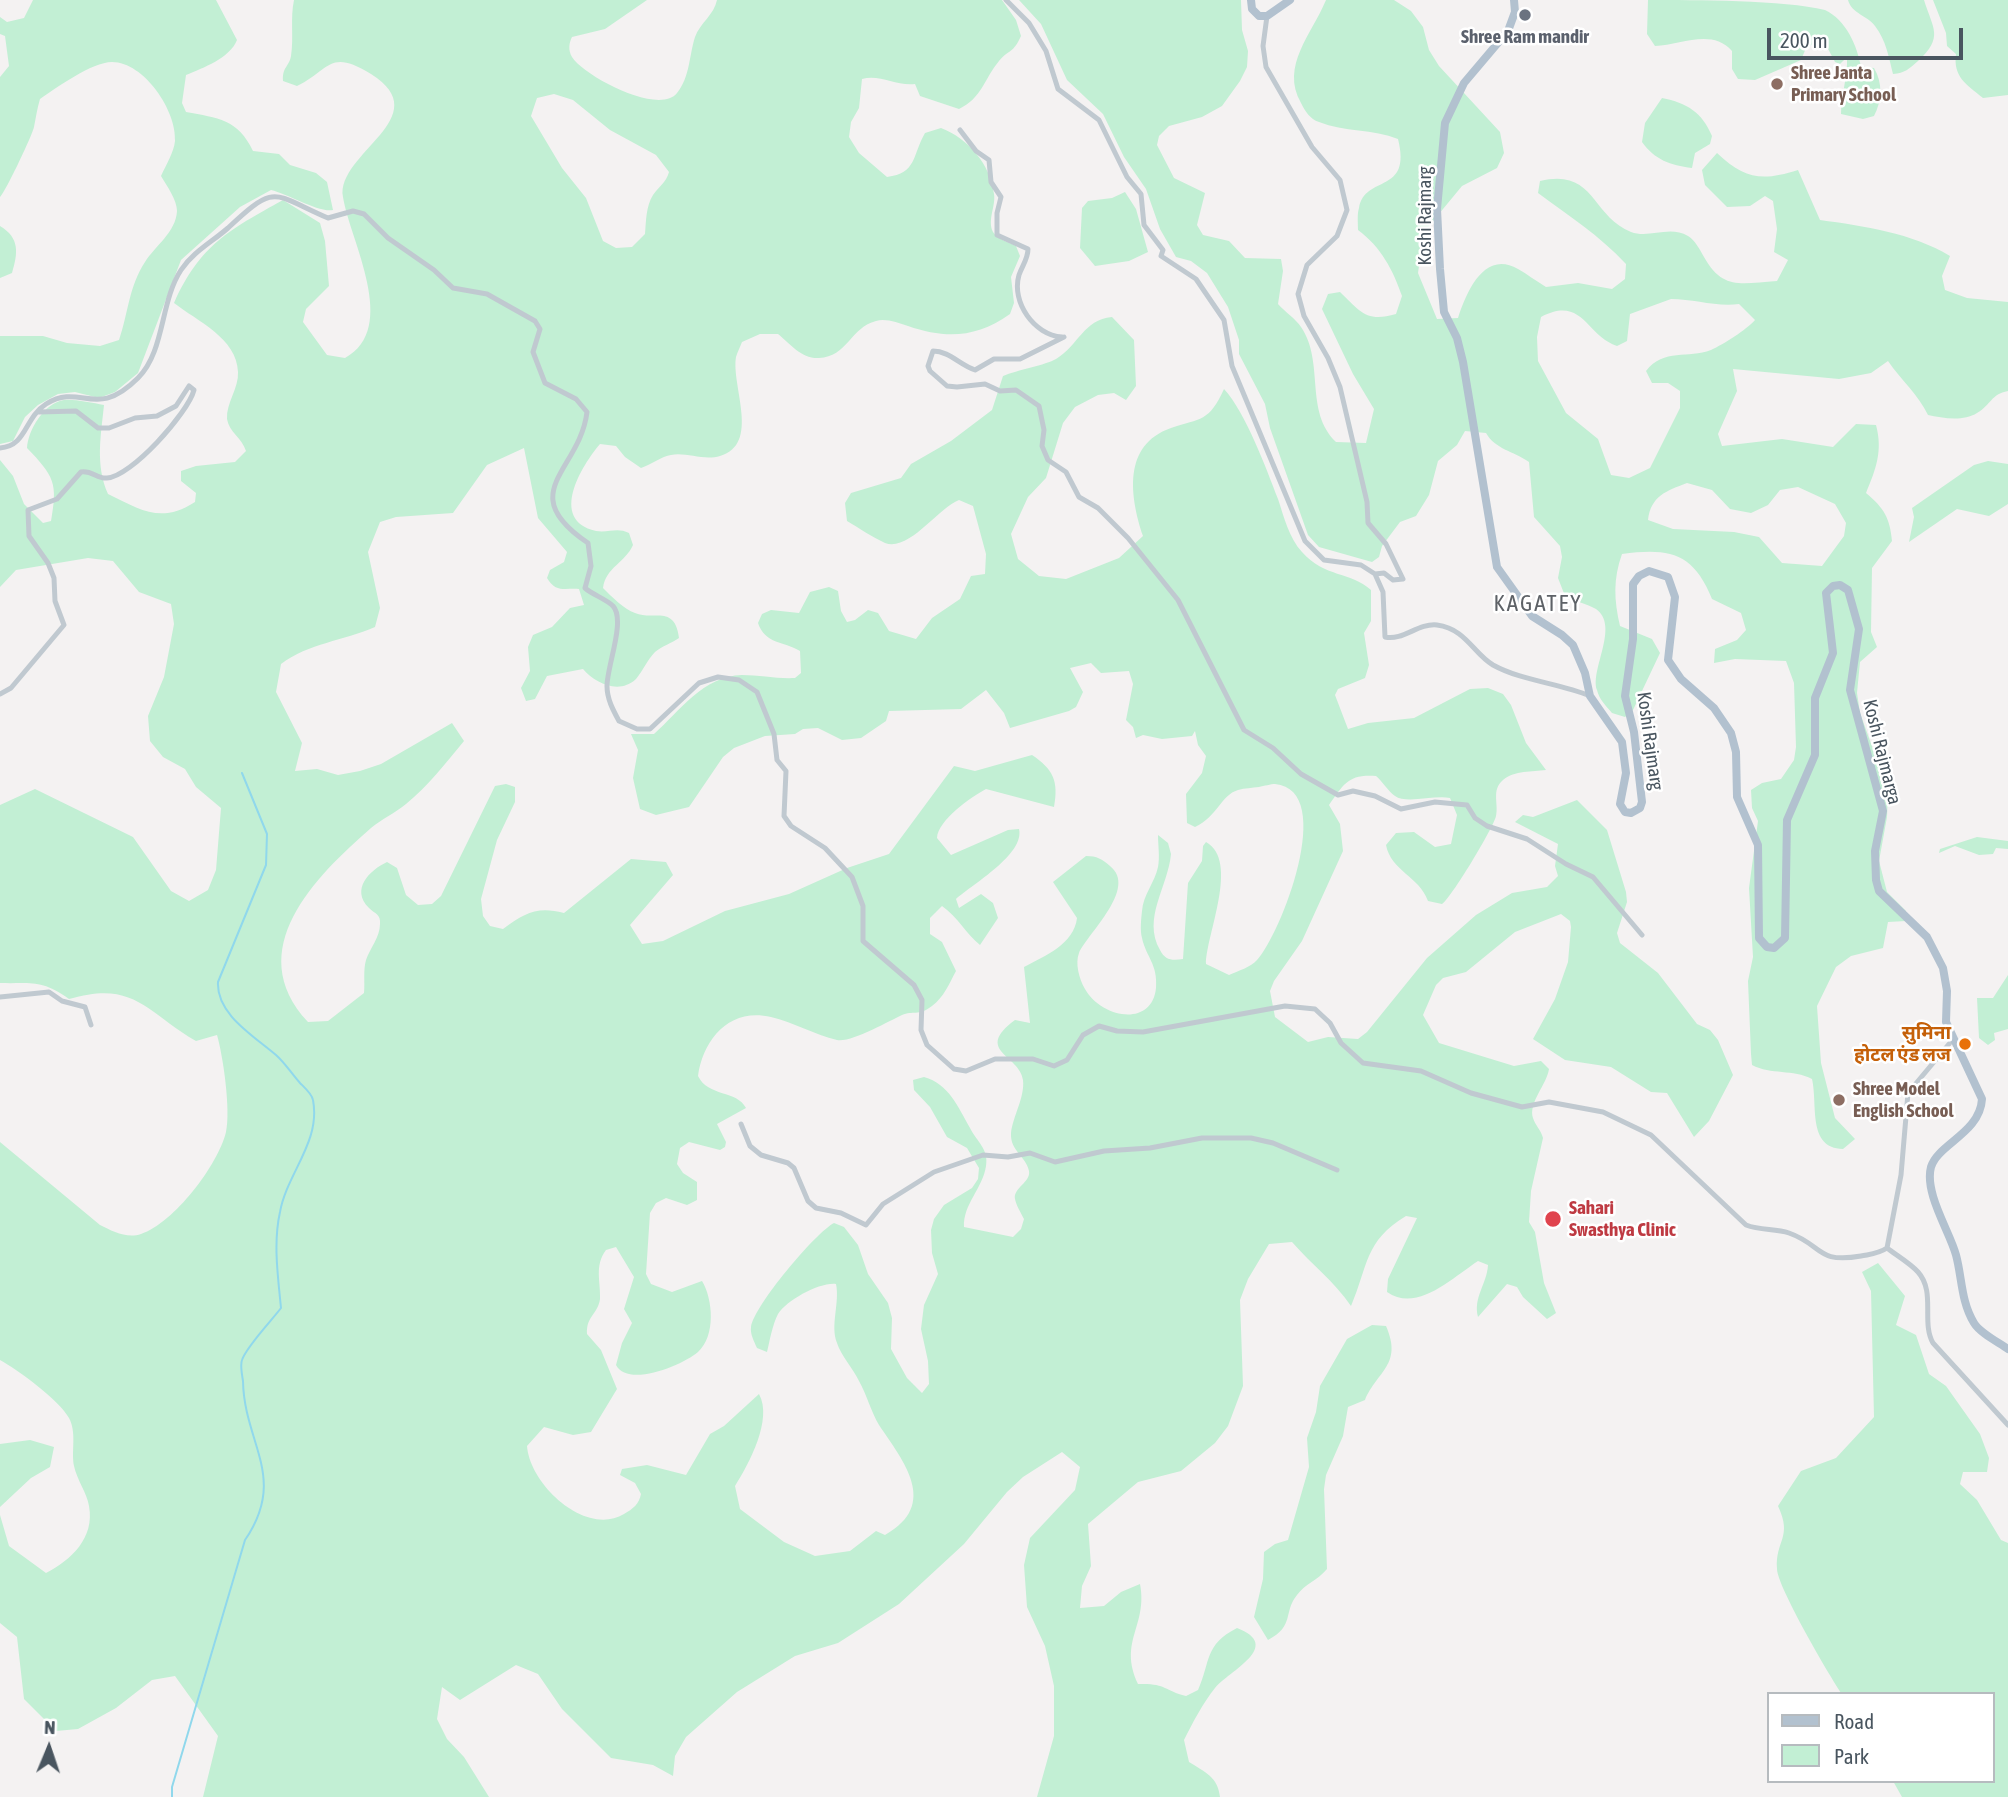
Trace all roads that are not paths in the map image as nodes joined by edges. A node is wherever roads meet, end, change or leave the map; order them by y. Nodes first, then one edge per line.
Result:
1 (1006, 0) edge
2 (1251, 0) edge
3 (1290, 0) edge
4 (1514, 0) edge
5 (1267, 16) junction
6 (960, 130) dead end
7 (36, 412) junction
8 (0, 449) edge
9 (1375, 574) junction
10 (1826, 606) joint
11 (0, 694) edge
12 (1590, 696) junction
13 (1642, 935) dead end
14 (0, 997) edge
15 (92, 1025) dead end
16 (1954, 1038) junction
17 (741, 1124) dead end
18 (1336, 1170) dead end
19 (1887, 1248) junction
20 (2008, 1349) edge
21 (2008, 1425) edge

1 - 9 street
2 - 5 main road
3 - 5 main road
4 - 12 main road, Koshi Rajmarg
5 - 9 street
6 - 13 street
7 - 8 street
7 - 11 street
7 - 19 street
9 - 12 street
10 - 12 main road, Koshi Rajmarg
10 - 16 main road, Koshi Rajmarga
14 - 15 street
16 - 19 street
16 - 20 main road, Koshi Rajmarga
17 - 18 street
19 - 21 street

